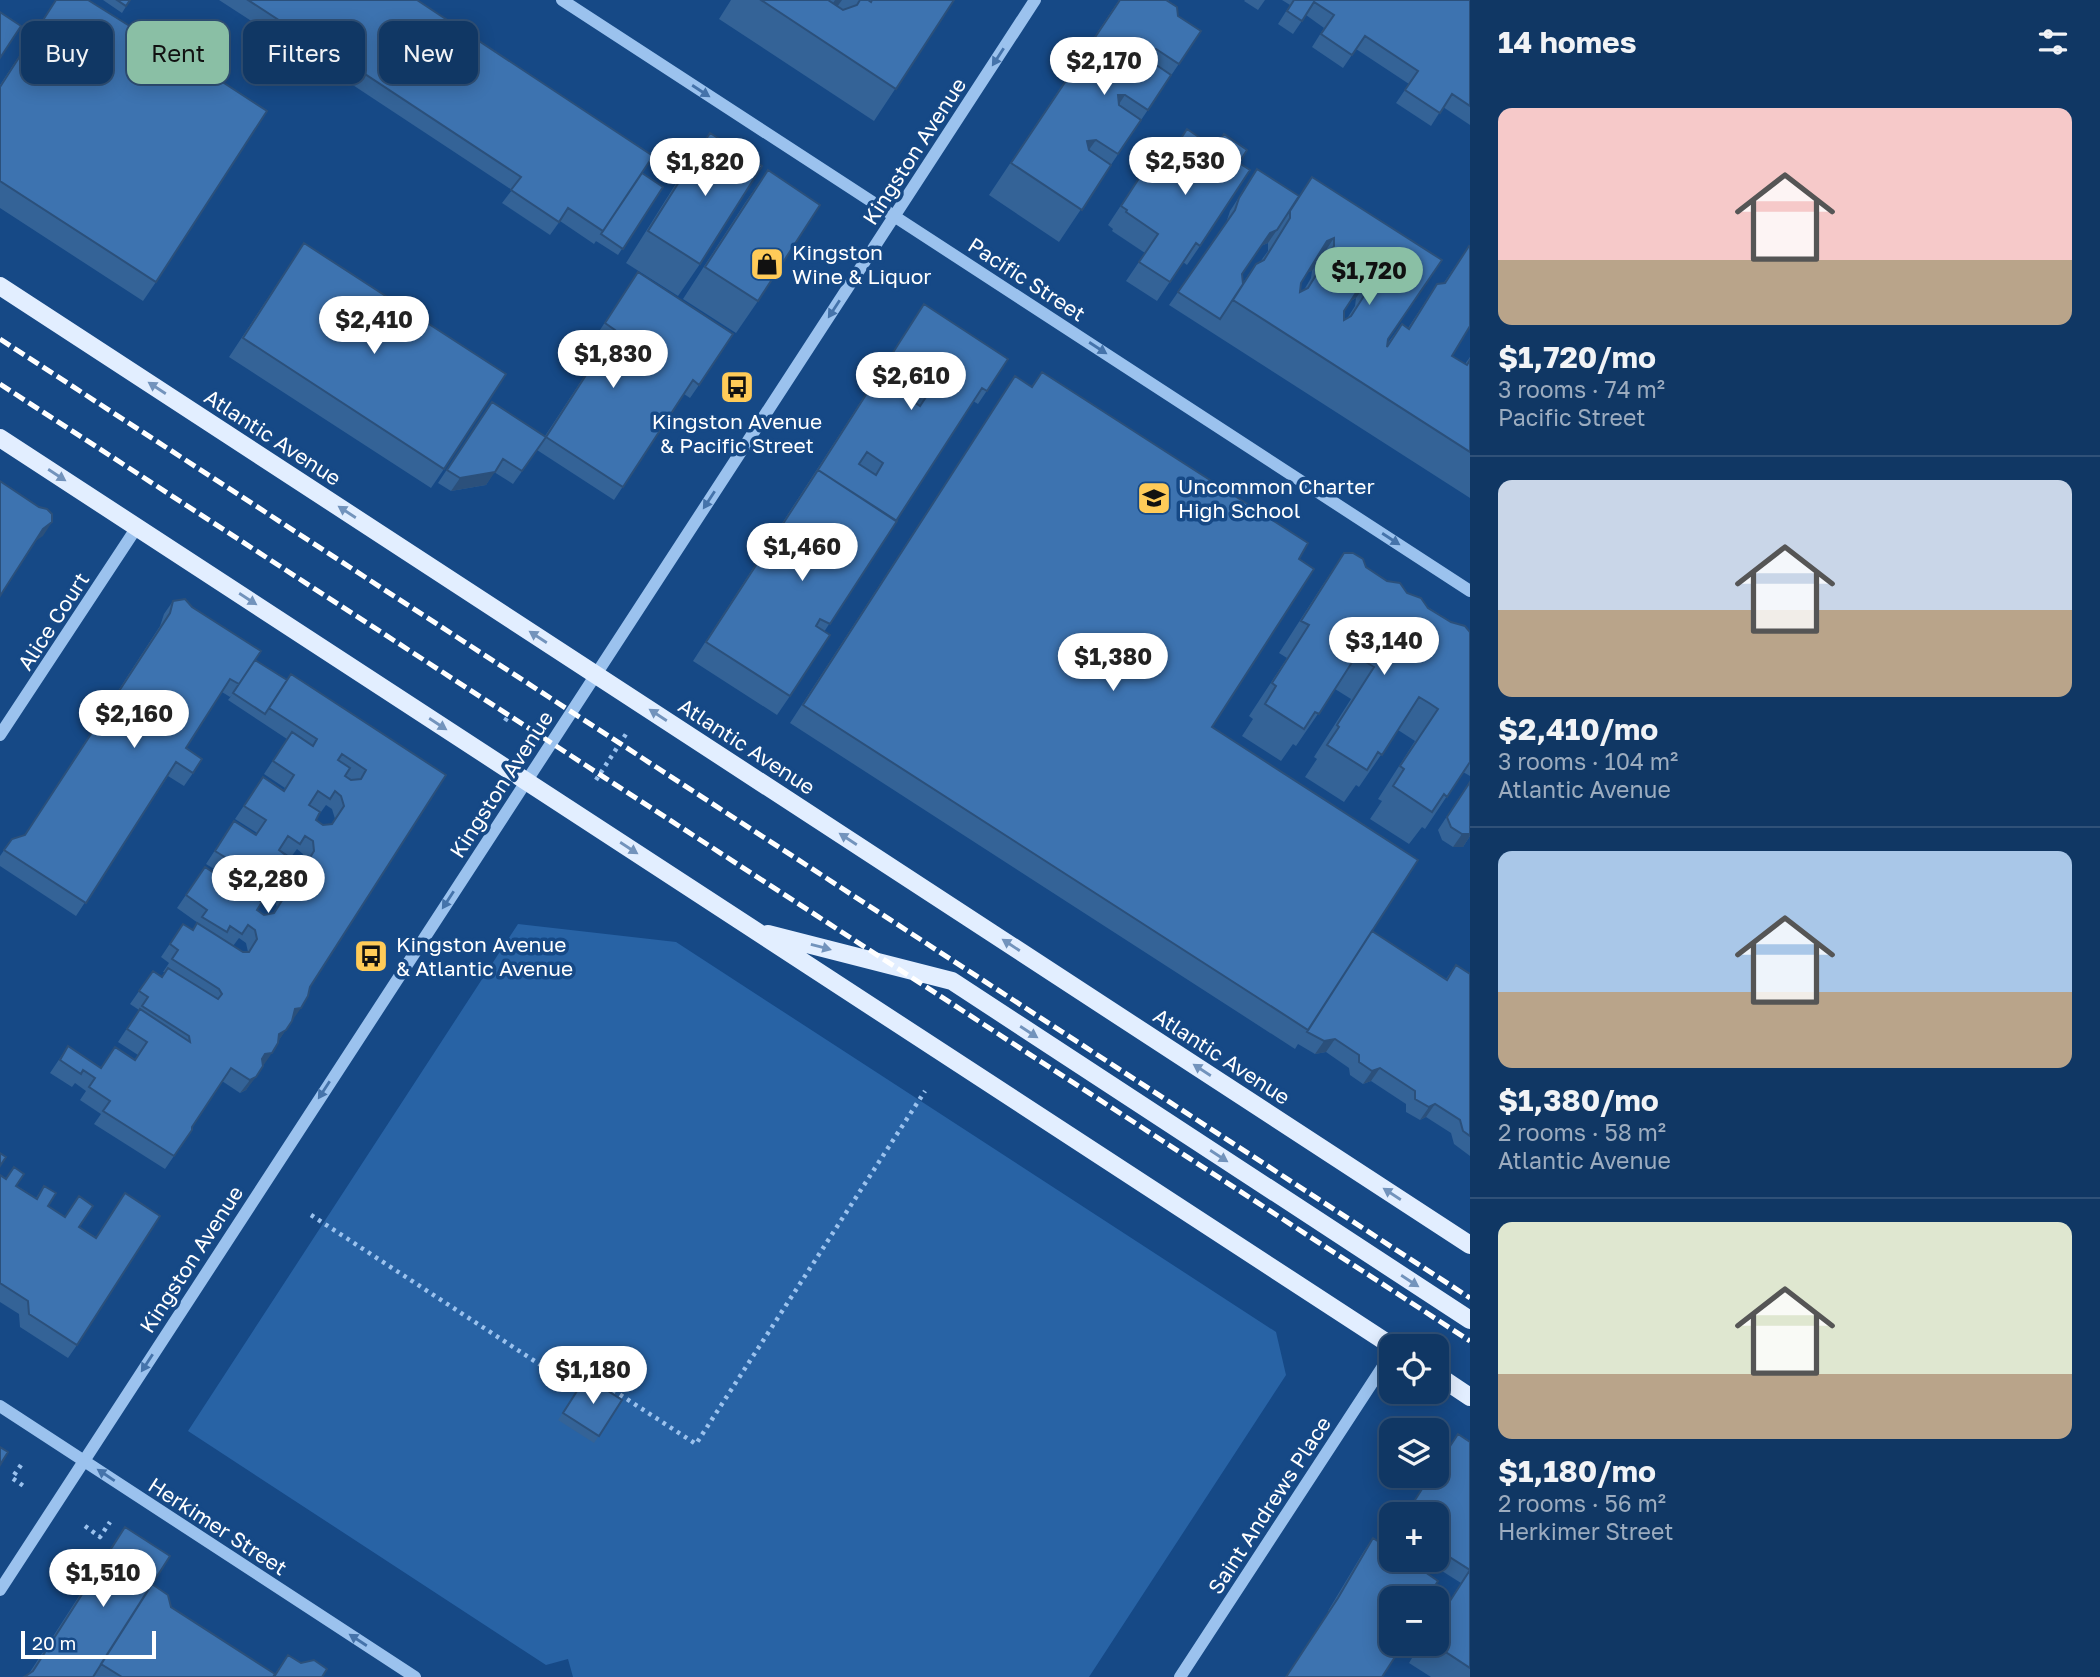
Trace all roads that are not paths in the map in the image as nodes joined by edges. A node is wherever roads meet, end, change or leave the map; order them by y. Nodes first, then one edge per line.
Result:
1 (562, 0) edge
2 (1035, 0) edge
3 (894, 216) junction
4 (0, 286) edge
5 (0, 438) edge
6 (138, 527) junction
7 (1470, 591) edge
8 (595, 674) junction
9 (0, 735) edge
10 (525, 781) junction
11 (755, 930) junction
12 (1470, 1245) edge
13 (1470, 1320) edge
14 (1379, 1338) edge
15 (1379, 1372) edge
16 (1449, 1383) edge
17 (1470, 1397) edge
18 (0, 1406) edge
19 (83, 1461) junction
20 (0, 1590) edge
21 (415, 1677) edge
22 (1180, 1677) edge

1 -> 3 street, Pacific Street
2 -> 3 street, Kingston Avenue
3 -> 7 street, Pacific Street
3 -> 8 street, Kingston Avenue
8 -> 4 main road, Atlantic Avenue
5 -> 6 main road
6 - 9 street, Alice Court
6 -> 10 main road
8 - 10 street, Kingston Avenue
12 -> 8 main road, Atlantic Avenue
10 -> 11 main road
10 -> 19 street, Kingston Avenue
11 -> 13 main road
11 - 14 main road
15 - 22 street, Saint Andrews Place
16 - 17 main road
18 - 19 street, Herkimer Street
19 - 20 street, Kingston Avenue
21 -> 19 street, Herkimer Street

